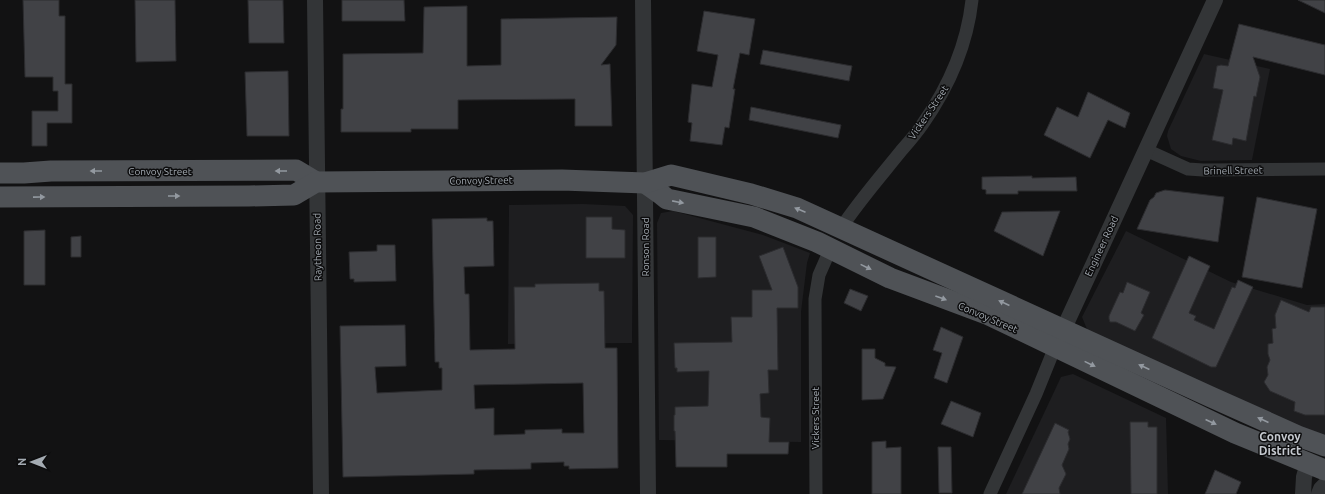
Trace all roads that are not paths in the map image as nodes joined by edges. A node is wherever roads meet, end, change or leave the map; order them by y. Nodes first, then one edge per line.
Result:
1 (314, 0) edge
2 (643, 0) edge
3 (972, 0) edge
4 (1215, 0) edge
5 (1146, 150) junction
6 (1325, 168) edge
7 (0, 173) edge
8 (316, 182) junction
9 (645, 183) junction
10 (0, 197) edge
11 (754, 217) junction
12 (841, 228) junction
13 (830, 250) junction
14 (920, 265) junction
15 (1063, 329) junction
16 (1055, 348) junction
17 (1325, 446) edge
18 (1319, 463) edge
19 (1325, 485) edge
20 (321, 494) edge
21 (648, 494) edge
22 (816, 494) edge
23 (990, 494) edge
24 (1303, 494) edge
25 (1319, 494) edge

1 - 8 street, Raytheon Road
2 - 9 street, Ronson Road
3 - 12 street, Vickers Street
4 - 5 street, Engineer Road
5 - 6 street, Brinell Street
5 - 15 street, Engineer Road
8 -> 7 main road, Convoy Street
8 - 9 main road, Convoy Street
10 -> 8 main road
8 - 20 street, Raytheon Road
9 -> 11 main road, Convoy Street
12 -> 9 main road, Convoy Street
9 - 21 street, Ronson Road
11 - 12 main road
11 - 13 main road, Convoy Street
12 - 14 main road, Convoy Street
13 - 14 main road
13 -> 16 main road, Convoy Street
13 - 22 street, Vickers Street
15 -> 14 main road, Convoy Street
15 - 16 street, Engineer Road
17 -> 15 main road, Convoy Street
16 -> 18 main road, Convoy Street
16 - 23 street, Engineer Road
18 - 24 street
19 - 25 street

